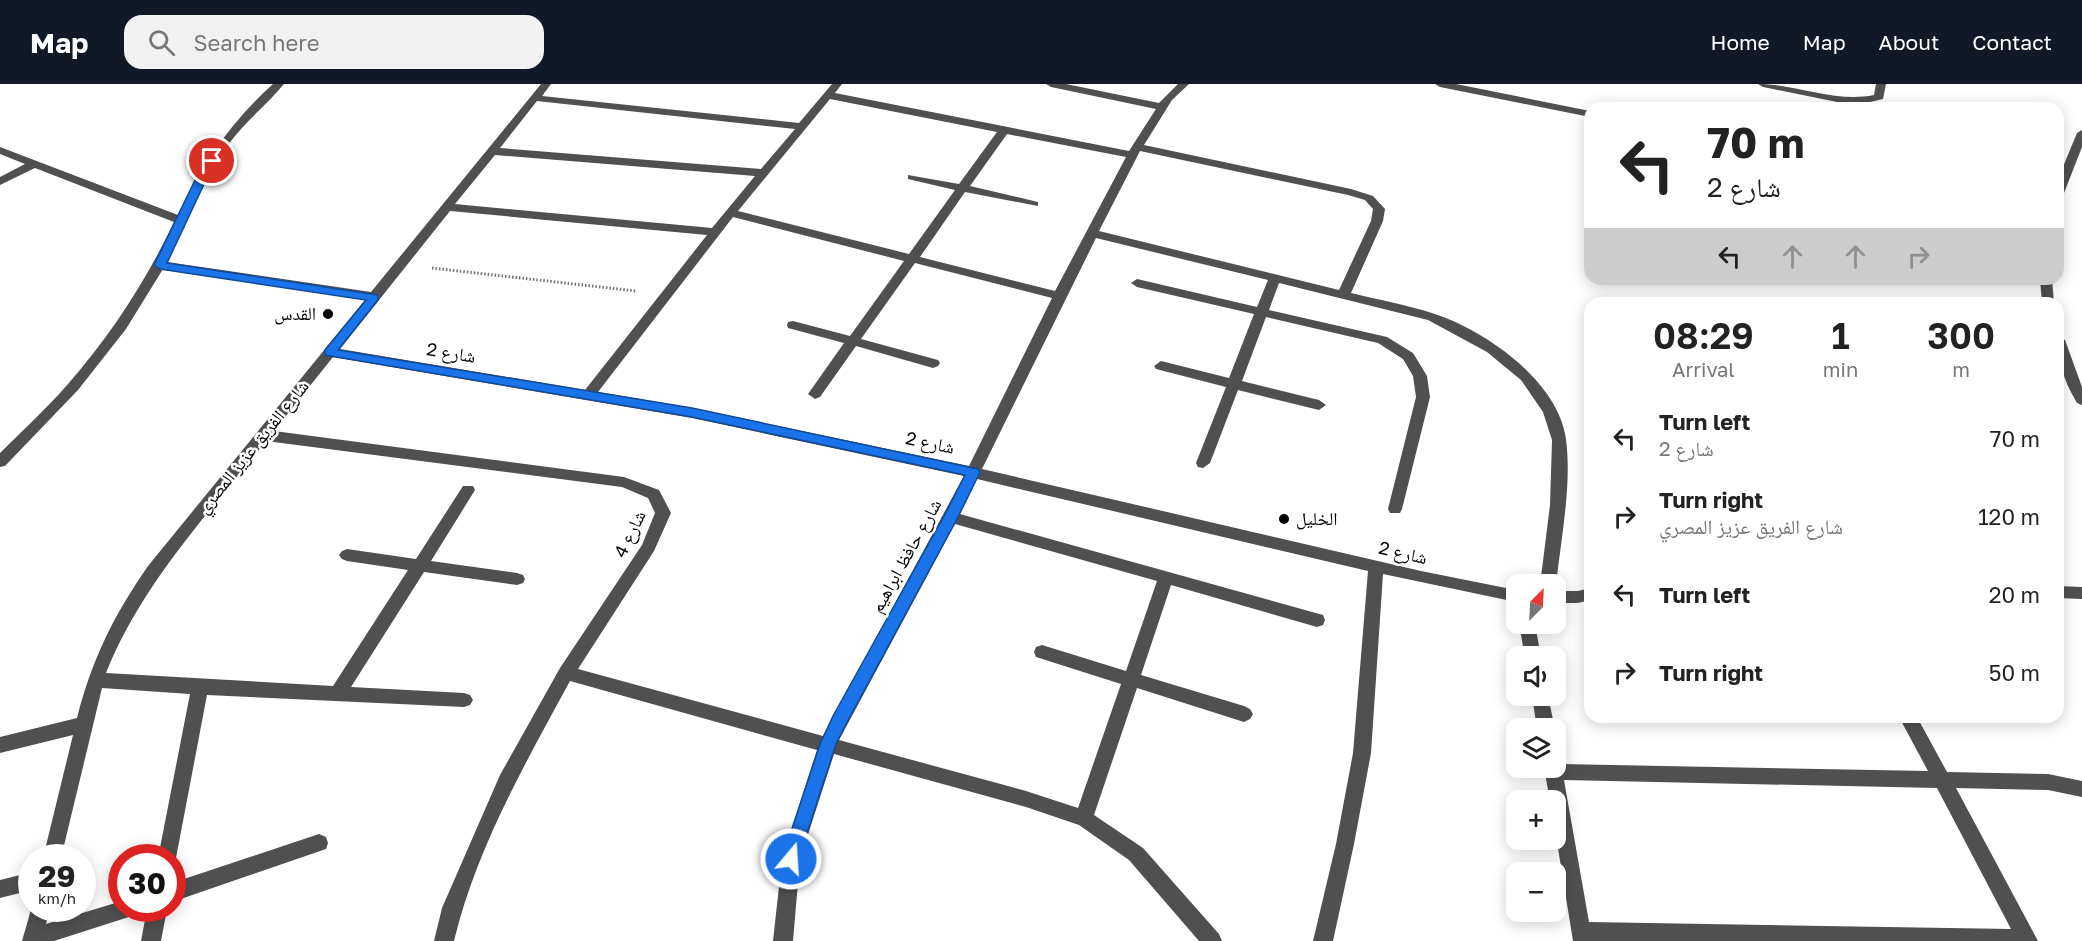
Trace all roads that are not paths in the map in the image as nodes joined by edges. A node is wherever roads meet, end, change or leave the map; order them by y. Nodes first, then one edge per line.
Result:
1 (279, 84) edge
2 (546, 84) edge
3 (837, 84) edge
4 (1051, 84) edge
5 (1184, 84) edge
6 (1440, 84) edge
7 (1763, 84) edge
8 (1881, 84) edge
9 (827, 95) junction
10 (535, 98) junction
11 (1162, 107) junction
12 (1584, 113) edge
13 (801, 126) junction
14 (1004, 129) junction
15 (2082, 133) edge
16 (0, 150) edge
17 (492, 151) junction
18 (1135, 151) junction
19 (35, 163) junction
20 (763, 174) junction
21 (912, 177) dead end
22 (2064, 178) edge
23 (0, 182) edge
24 (962, 188) junction
25 (1034, 204) dead end
26 (447, 207) junction
27 (731, 213) junction
28 (182, 221) junction
29 (715, 232) junction
30 (1092, 233) junction
31 (912, 259) junction
32 (160, 265) junction
33 (1275, 278) junction
34 (1137, 283) dead end
35 (1344, 294) junction
36 (1059, 296) junction
37 (374, 297) junction
38 (1261, 312) junction
39 (793, 326) dead end
40 (852, 341) junction
41 (330, 352) junction
42 (2064, 358) edge
43 (933, 363) dead end
44 (1161, 366) dead end
45 (1234, 383) junction
46 (815, 394) dead end
47 (589, 395) junction
48 (2082, 400) edge
49 (1319, 405) dead end
50 (263, 435) junction
51 (0, 462) edge
52 (1203, 463) dead end
53 (973, 472) junction
54 (468, 490) dead end
55 (1395, 509) dead end
56 (951, 517) junction
57 (347, 555) dead end
58 (420, 566) junction
59 (1376, 567) junction
60 (1549, 574) edge
61 (1166, 578) junction
62 (517, 579) dead end
63 (2064, 592) edge
64 (2082, 592) edge
65 (1506, 594) edge
66 (1584, 596) edge
67 (1566, 597) edge
68 (1317, 620) dead end
69 (1042, 652) dead end
70 (566, 673) junction
71 (94, 680) junction
72 (1131, 680) junction
73 (200, 687) junction
74 (338, 693) junction
75 (464, 699) dead end
76 (1244, 714) dead end
77 (1911, 723) edge
78 (85, 724) junction
79 (828, 744) junction
80 (0, 745) edge
81 (1566, 770) edge
82 (1554, 778) edge
83 (1941, 780) junction
84 (2082, 789) edge
85 (1084, 818) junction
86 (319, 843) dead end
87 (55, 844) edge
88 (170, 844) edge
89 (18, 884) edge
90 (186, 888) edge
91 (0, 889) edge
92 (108, 915) edge
93 (37, 922) edge
94 (155, 922) edge
95 (1583, 937) edge
96 (1815, 938) edge
97 (33, 939) edge
98 (2027, 940) edge
99 (151, 941) edge
100 (444, 941) edge
101 (783, 941) edge
102 (1212, 941) edge
103 (1323, 941) edge

1 - 28 street
2 - 10 street, شارع الفريق عزيز المصري
3 - 9 street
4 - 11 street
5 - 11 street, شارع حافظ ابراهيم
6 - 12 street
7 - 8 street
9 - 13 street
9 - 14 street
10 - 13 street
10 - 17 street, شارع الفريق عزيز المصري
11 - 18 street, شارع حافظ ابراهيم
13 - 20 street
14 - 18 street
14 - 24 street
15 - 22 street
16 - 19 street
17 - 20 street
17 - 26 street, شارع الفريق عزيز المصري
18 - 30 street, شارع حافظ ابراهيم
18 - 35 street
19 - 23 street
19 - 28 street
20 - 27 street
21 - 24 street
24 - 25 street
24 - 31 street
26 - 29 street
26 - 37 street, شارع الفريق عزيز المصري
27 - 29 street
27 - 31 street
28 - 32 street
29 - 47 street
30 - 33 street
30 - 36 street, شارع حافظ ابراهيم
31 - 36 street
31 - 40 street
32 - 37 street
32 - 51 street
33 - 35 street
33 - 38 street
34 - 38 street
35 - 60 street
36 - 53 street, شارع حافظ ابراهيم
37 - 41 street, شارع الفريق عزيز المصري
38 - 45 street
38 - 55 street
39 - 40 street
40 - 43 street
40 - 46 street
41 - 47 street, شارع 2
41 - 50 street, شارع الفريق عزيز المصري
42 - 48 street
44 - 45 street
45 - 49 street
45 - 52 street
47 - 53 street, شارع 2
50 - 70 street, شارع 4
50 - 71 street, شارع الفريق عزيز المصري
53 - 56 street, شارع حافظ ابراهيم
53 - 59 street, شارع 2
54 - 58 street
56 - 61 street
56 - 79 street, شارع حافظ ابراهيم
57 - 58 street
58 - 62 street
58 - 74 street
59 - 65 street, شارع 2
59 - 103 street
61 - 68 street
61 - 72 street
63 - 64 street
66 - 67 street
69 - 72 street
70 - 79 street
70 - 100 street, شارع 4
71 - 73 street
71 - 78 street, شارع الفريق عزيز المصري
72 - 76 street
72 - 85 street
73 - 74 street
73 - 88 street
74 - 75 street
77 - 83 street
78 - 80 street
78 - 87 street, شارع الفريق عزيز المصري
79 - 85 street
79 - 101 street, شارع حافظ ابراهيم
81 - 83 street
82 - 95 street
83 - 84 street
83 - 98 street
85 - 102 street
86 - 90 street
89 - 91 street
92 - 97 street
93 - 97 street
94 - 99 street
95 - 96 street
96 - 98 street

